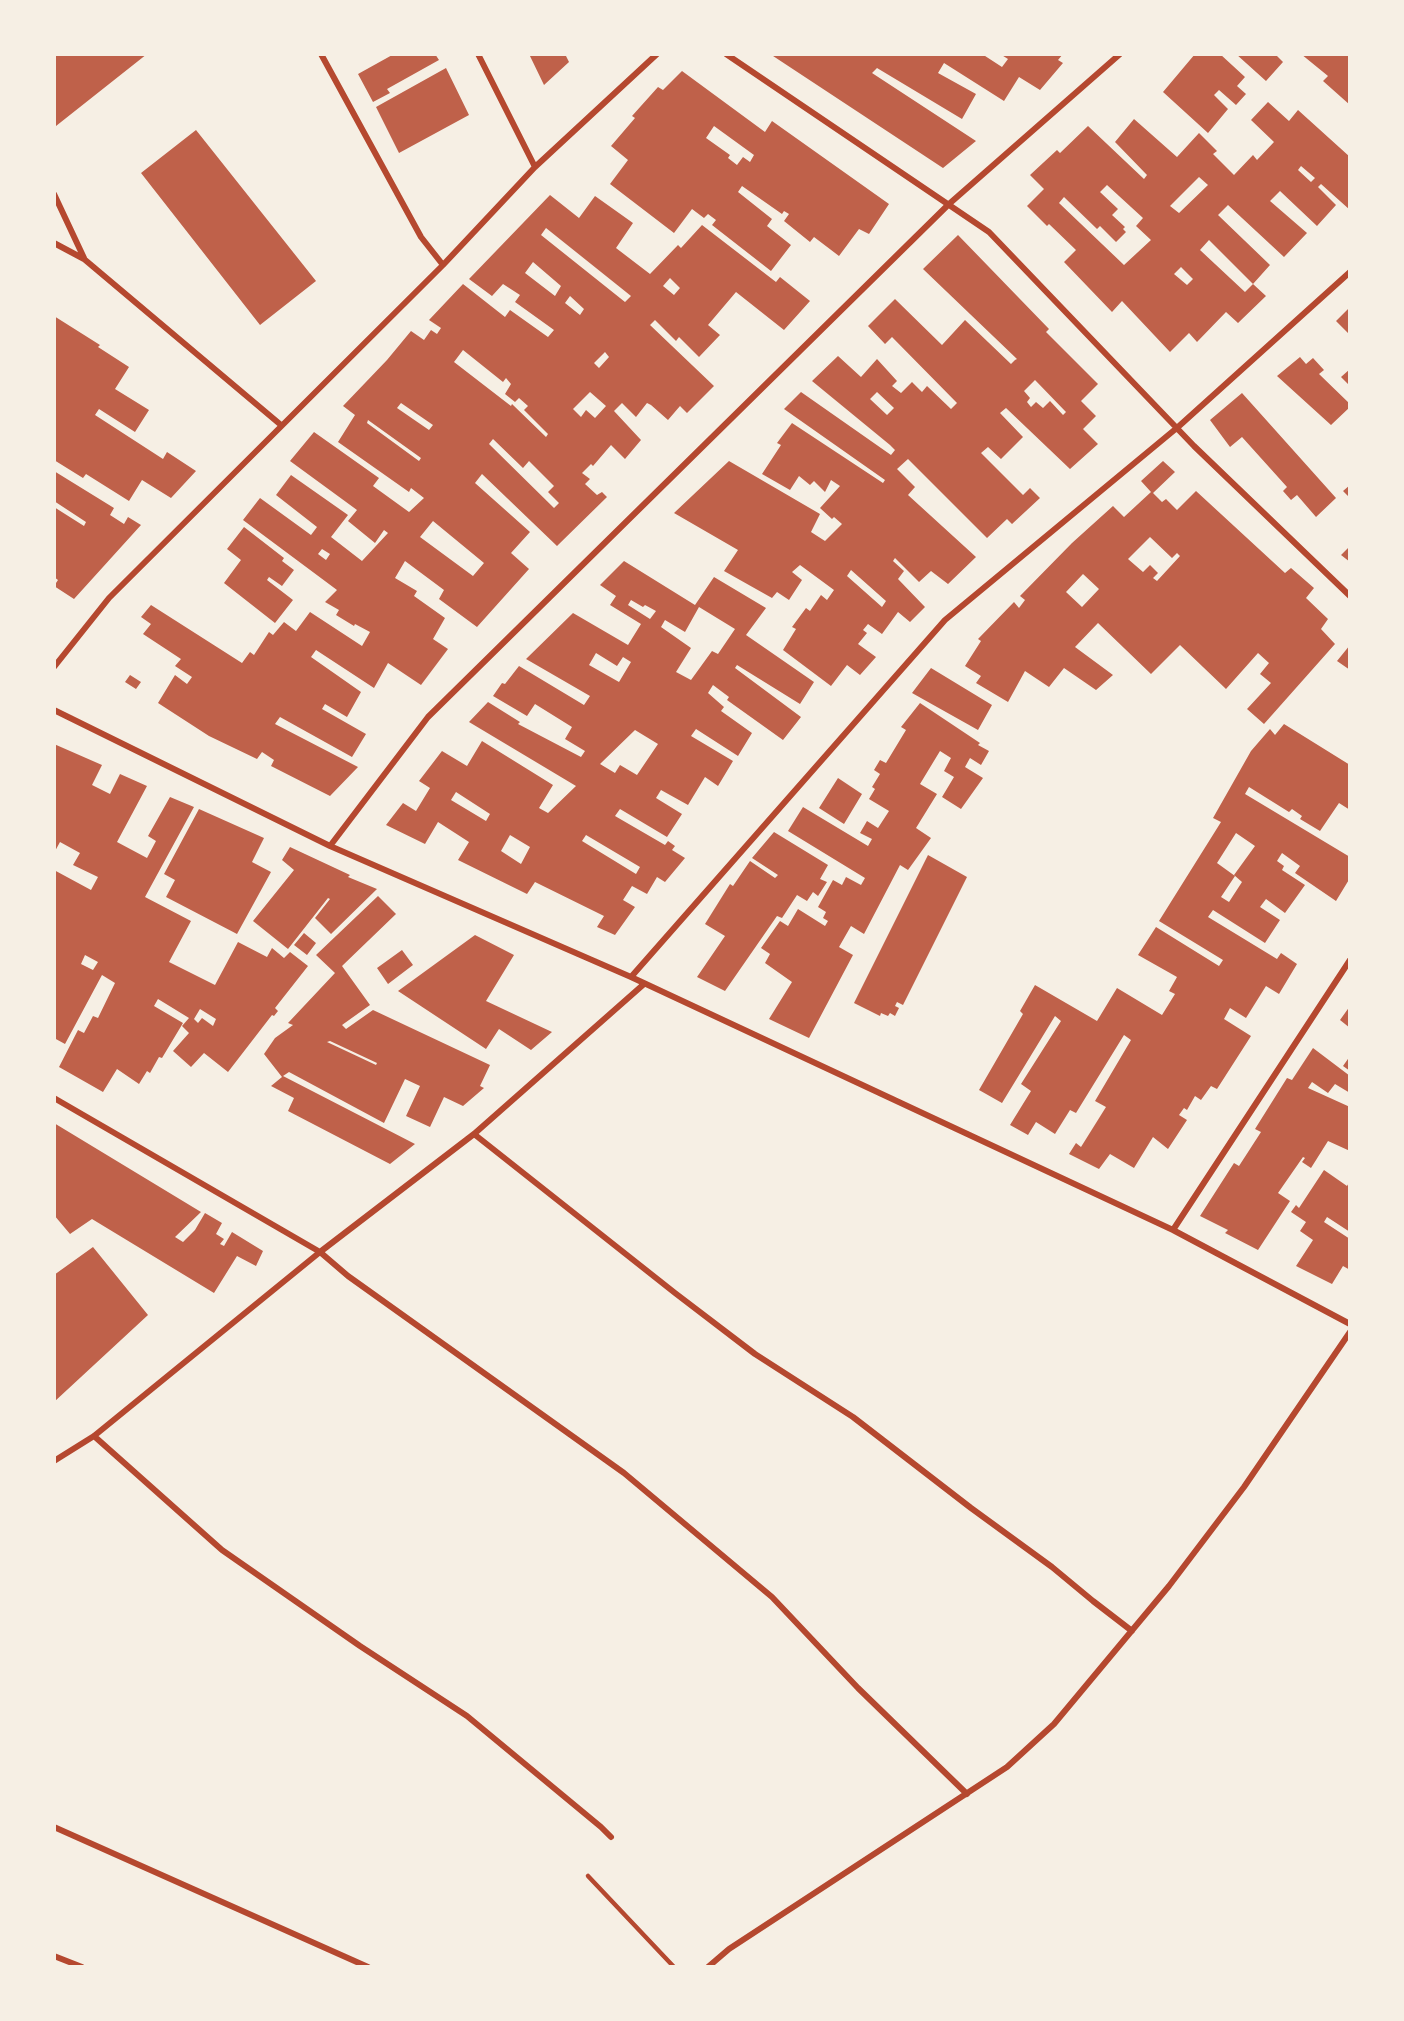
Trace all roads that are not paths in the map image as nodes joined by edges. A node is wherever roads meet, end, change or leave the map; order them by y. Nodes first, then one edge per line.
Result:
1 (321, 54) edge
2 (478, 54) edge
3 (657, 54) edge
4 (726, 54) edge
5 (1120, 54) edge
6 (535, 167) junction
7 (54, 194) edge
8 (949, 204) junction
9 (54, 243) edge
10 (84, 259) junction
11 (442, 265) junction
12 (1350, 272) edge
13 (281, 425) junction
14 (1178, 428) junction
15 (1350, 596) edge
16 (54, 667) edge
17 (54, 710) edge
18 (330, 846) junction
19 (1350, 960) edge
20 (631, 977) junction
21 (644, 984) junction
22 (54, 1098) edge
23 (474, 1134) junction
24 (1173, 1230) junction
25 (320, 1252) junction
26 (1350, 1324) edge
27 (1350, 1332) edge
28 (94, 1436) junction
29 (54, 1461) edge
30 (1132, 1631) junction
31 (967, 1794) junction
32 (54, 1827) edge
33 (611, 1837) dead end
34 (588, 1876) dead end
35 (54, 1956) edge
36 (82, 1967) edge
37 (368, 1967) edge
38 (674, 1967) edge
39 (708, 1967) edge

1 - 11 street
2 - 6 street
3 - 6 street
4 - 8 street
5 - 8 street
6 - 11 street
7 - 10 street
8 - 14 street
8 - 18 street
9 - 10 street
10 - 13 street
11 - 13 street
12 - 14 street
13 - 16 street
14 - 15 street
14 - 20 street
17 - 18 street
18 - 20 street
19 - 24 street
20 - 21 street
21 - 23 street
21 - 24 street
22 - 25 street
23 - 25 street
23 - 30 street
24 - 26 street
25 - 28 street
25 - 31 street
27 - 30 street
28 - 29 street
28 - 33 street
30 - 31 street
31 - 39 street
32 - 37 street
34 - 38 lane
35 - 36 street

